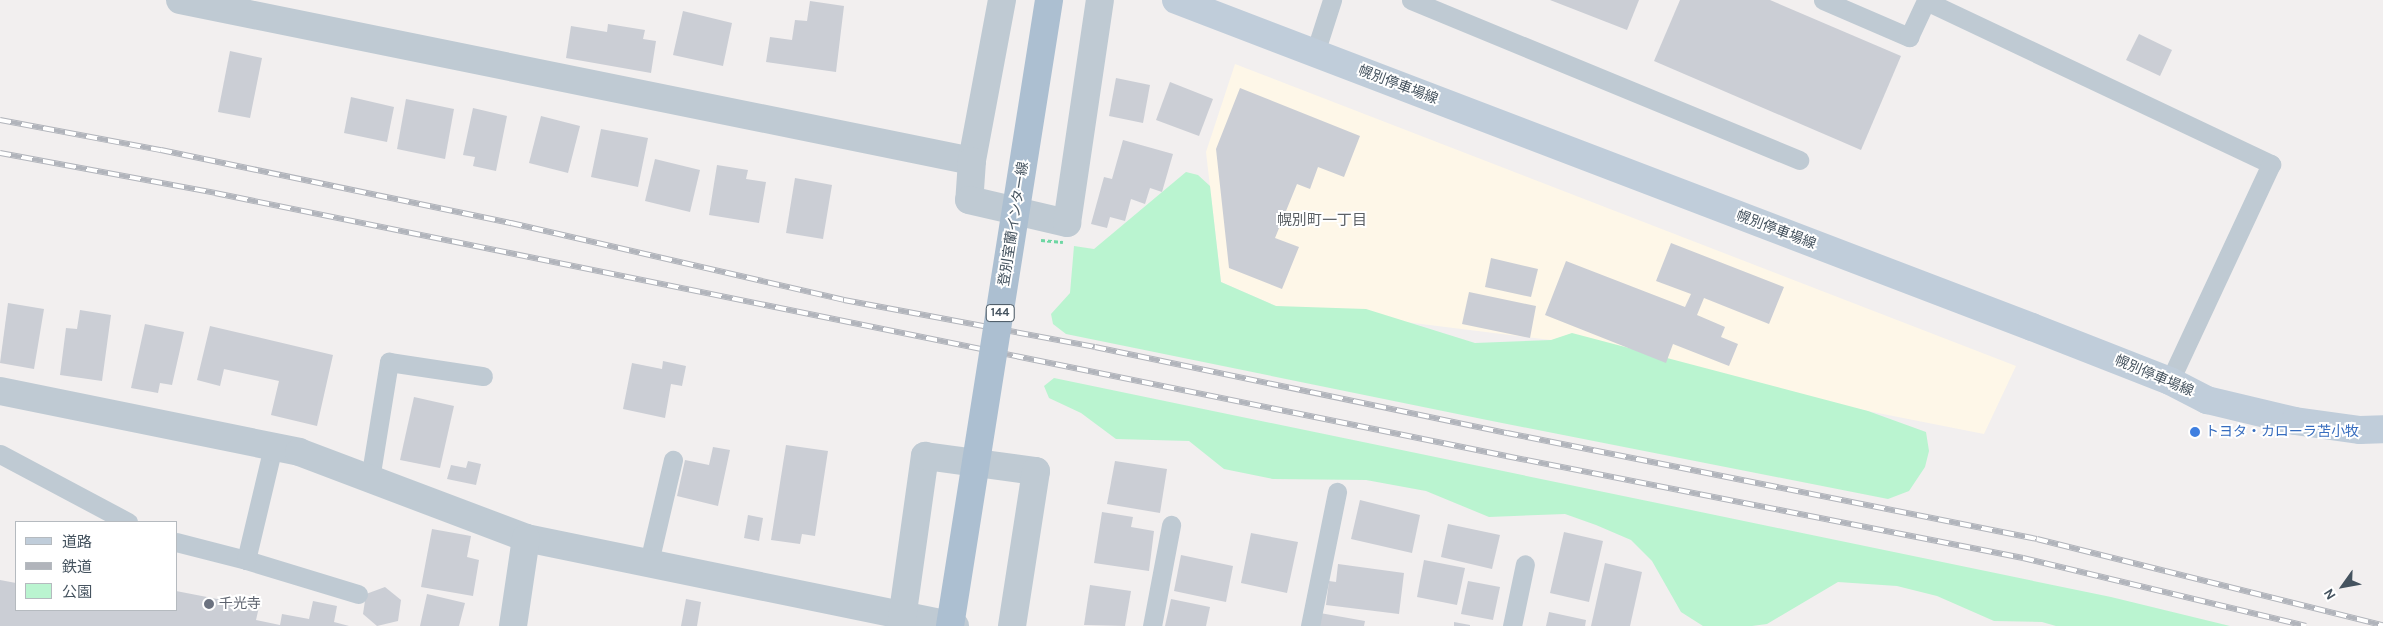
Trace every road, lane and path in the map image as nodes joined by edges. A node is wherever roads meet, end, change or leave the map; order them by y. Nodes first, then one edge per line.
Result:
1 (180, 0) edge
2 (1002, 0) edge
3 (1049, 0) edge
4 (1100, 0) edge
5 (1176, 0) edge
6 (1332, 0) edge
7 (1412, 0) edge
8 (1823, 0) edge
9 (1315, 53) junction
10 (1798, 160) dead end
11 (972, 161) junction
12 (1042, 240) dead end
13 (1063, 242) dead end
14 (483, 376) dead end
15 (2170, 381) junction
16 (0, 391) edge
17 (2383, 429) edge
18 (273, 446) junction
19 (0, 454) edge
20 (673, 460) dead end
21 (370, 479) junction
22 (1337, 492) dead end
23 (102, 516) edge
24 (124, 521) edge
25 (1171, 526) dead end
26 (526, 538) junction
27 (178, 543) edge
28 (246, 560) junction
29 (649, 562) junction
30 (1525, 564) dead end
31 (358, 594) dead end
32 (902, 620) edge
33 (513, 626) edge
34 (950, 626) edge
35 (955, 626) edge
36 (1012, 626) edge
37 (1152, 626) edge
38 (1310, 626) edge
39 (1512, 626) edge

1 - 11 street
2 - 11 street
3 - 34 main road, 登別室蘭インター線 / 144, bridge
4 - 11 street
5 - 9 main road, 幌別停車場線
6 - 9 lane
7 - 10 lane
8 - 15 lane
9 - 15 main road, 幌別停車場線
12 - 13 path, bridge
14 - 21 lane
15 - 17 main road, 幌別停車場線
16 - 18 street
18 - 21 street
18 - 28 lane
19 - 23 lane
20 - 29 lane
21 - 26 street
22 - 38 lane
23 - 24 lane
25 - 37 lane
26 - 29 street
26 - 33 street
27 - 28 lane
28 - 31 lane
29 - 32 street
30 - 39 lane
32 - 35 street
32 - 36 street

